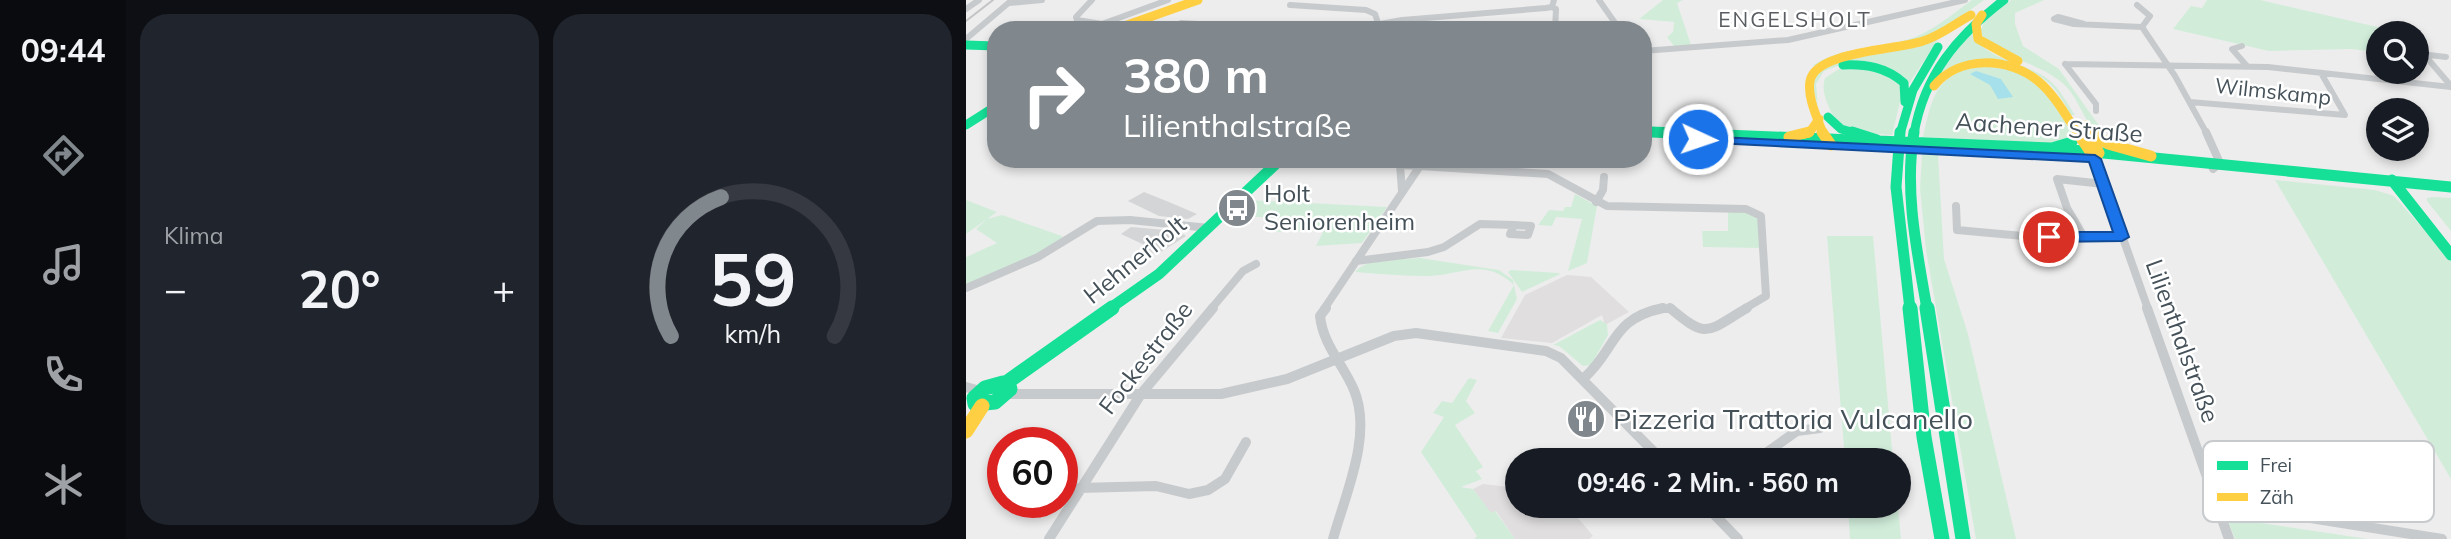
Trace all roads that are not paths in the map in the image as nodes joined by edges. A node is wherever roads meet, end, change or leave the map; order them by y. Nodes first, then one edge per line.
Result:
1 (979, 0) edge
2 (1042, 0) edge
3 (1092, 0) edge
4 (1168, 0) edge
5 (1198, 0) edge
6 (1335, 0) edge
7 (1486, 0) edge
8 (1600, 0) edge
9 (1965, 0) edge
10 (1992, 0) edge
11 (2004, 0) edge
12 (1011, 1) edge
13 (1553, 4) edge
14 (1290, 5) dead end
15 (2137, 5) dead end
16 (1316, 7) junction
17 (966, 9) edge
18 (1486, 12) junction
19 (1983, 14) junction
20 (1967, 18) junction
21 (1402, 20) joint
22 (987, 21) edge
23 (987, 21) edge
24 (1083, 21) edge
25 (1110, 21) edge
26 (1138, 21) edge
27 (1377, 21) edge
28 (1394, 21) edge
29 (1555, 21) edge
30 (1614, 21) edge
31 (2084, 24) dead end
32 (2142, 27) junction
33 (966, 39) edge
34 (966, 45) edge
35 (987, 46) edge
36 (2242, 46) dead end
37 (1652, 50) edge
38 (2429, 55) edge
39 (2446, 57) dead end
40 (2429, 60) edge
41 (2170, 64) junction
42 (2247, 66) junction
43 (2321, 73) junction
44 (2451, 87) edge
45 (2190, 102) junction
46 (1921, 106) junction
47 (2096, 111) dead end
48 (1904, 112) junction
49 (984, 113) edge
50 (1824, 118) junction
51 (966, 125) edge
52 (2081, 128) junction
53 (1652, 135) edge
54 (1652, 135) edge
55 (1788, 137) junction
56 (1829, 141) junction
57 (1879, 142) junction
58 (1932, 145) junction
59 (2052, 148) junction
60 (2094, 154) junction
61 (2151, 156) junction
62 (2216, 166) junction
63 (1272, 168) edge
64 (1400, 168) edge
65 (1419, 168) edge
66 (1452, 168) edge
67 (1604, 177) dead end
68 (2104, 184) junction
69 (2394, 184) junction
70 (2451, 187) edge
71 (1402, 191) junction
72 (2451, 193) edge
73 (1596, 202) junction
74 (1956, 206) dead end
75 (1514, 225) dead end
76 (1209, 228) junction
77 (2084, 237) junction
78 (2122, 237) junction
79 (2451, 254) edge
80 (1356, 261) junction
81 (1256, 264) dead end
82 (966, 288) edge
83 (1336, 359) junction
84 (1584, 378) junction
85 (966, 387) edge
86 (1007, 388) junction
87 (980, 391) junction
88 (1141, 394) junction
89 (982, 406) junction
90 (1820, 428) dead end
91 (966, 431) edge
92 (1246, 442) dead end
93 (1651, 448) edge
94 (1773, 448) edge
95 (2203, 466) edge
96 (1079, 488) junction
97 (1718, 518) edge
98 (2223, 522) edge
99 (2335, 522) edge
100 (1049, 539) edge
101 (1333, 539) edge
102 (1738, 539) edge
103 (1942, 539) edge
104 (1963, 539) edge
105 (2229, 539) edge
106 (2442, 539) edge

1 - 17 street
2 - 12 street
3 - 24 street
4 - 25 street
5 - 26 main road
6 - 16 street
7 - 18 street
8 - 30 street
9 - 37 street
10 - 20 main road
11 - 19 main road
12 - 22 street
13 - 18 street
13 - 29 street
14 - 16 street
15 - 32 street
16 - 27 street
18 - 21 street
19 - 46 main road
19 - 52 main road
20 - 48 main road
20 - 50 main road
21 - 28 street
23 - 33 street
31 - 32 street
32 - 41 street
34 - 35 main road
36 - 42 street
38 - 39 street
40 - 44 street
41 - 42 street
41 - 45 street
41 - 47 street
42 - 43 street
43 - 44 street
43 - 45 street, Wilmskamp
45 - 62 street
46 - 52 main road
46 - 104 main road
48 - 50 main road
48 - 103 main road
49 - 51 main road
50 - 55 main road
50 - 56 main road
50 - 57 main road
52 - 59 main road
52 - 60 main road
52 - 61 main road
53 - 55 main road, Aachener Straße
54 - 56 main road, Aachener Straße
55 - 56 main road, Aachener Straße
56 - 57 main road, Aachener Straße
57 - 58 main road, Aachener Straße
58 - 59 main road, Aachener Straße
58 - 60 main road, Aachener Straße
59 - 60 main road, Aachener Straße
60 - 61 main road, Aachener Straße
60 - 62 main road, Aachener Straße
60 - 68 street, Lilienthalstraße
61 - 62 main road, Aachener Straße
62 - 69 main road, Aachener Straße
63 - 76 main road, Hehnerholt
64 - 71 street
65 - 71 street
66 - 73 street
67 - 73 street
68 - 77 street
68 - 78 street, Lilienthalstraße
69 - 70 main road, Aachener Straße
69 - 72 main road, Aachener Straße
69 - 79 main road
71 - 80 street
73 - 84 street
74 - 77 street, Lilienthalstraße
75 - 80 street
76 - 82 street
76 - 86 main road, Hehnerholt
77 - 78 street, Lilienthalstraße
78 - 95 street, Lilienthalstraße
80 - 83 street
81 - 88 street, Fockestraße
83 - 84 street
83 - 88 street
83 - 101 street
84 - 93 street
85 - 87 street
86 - 87 main road, Hehnerholt
86 - 88 street
86 - 89 main road, Hehnerholt
87 - 89 main road
88 - 96 street, Fockestraße
89 - 91 main road
90 - 94 street
92 - 96 street
96 - 100 street, Fockestraße
97 - 102 street
98 - 105 street, Lilienthalstraße
99 - 106 street

